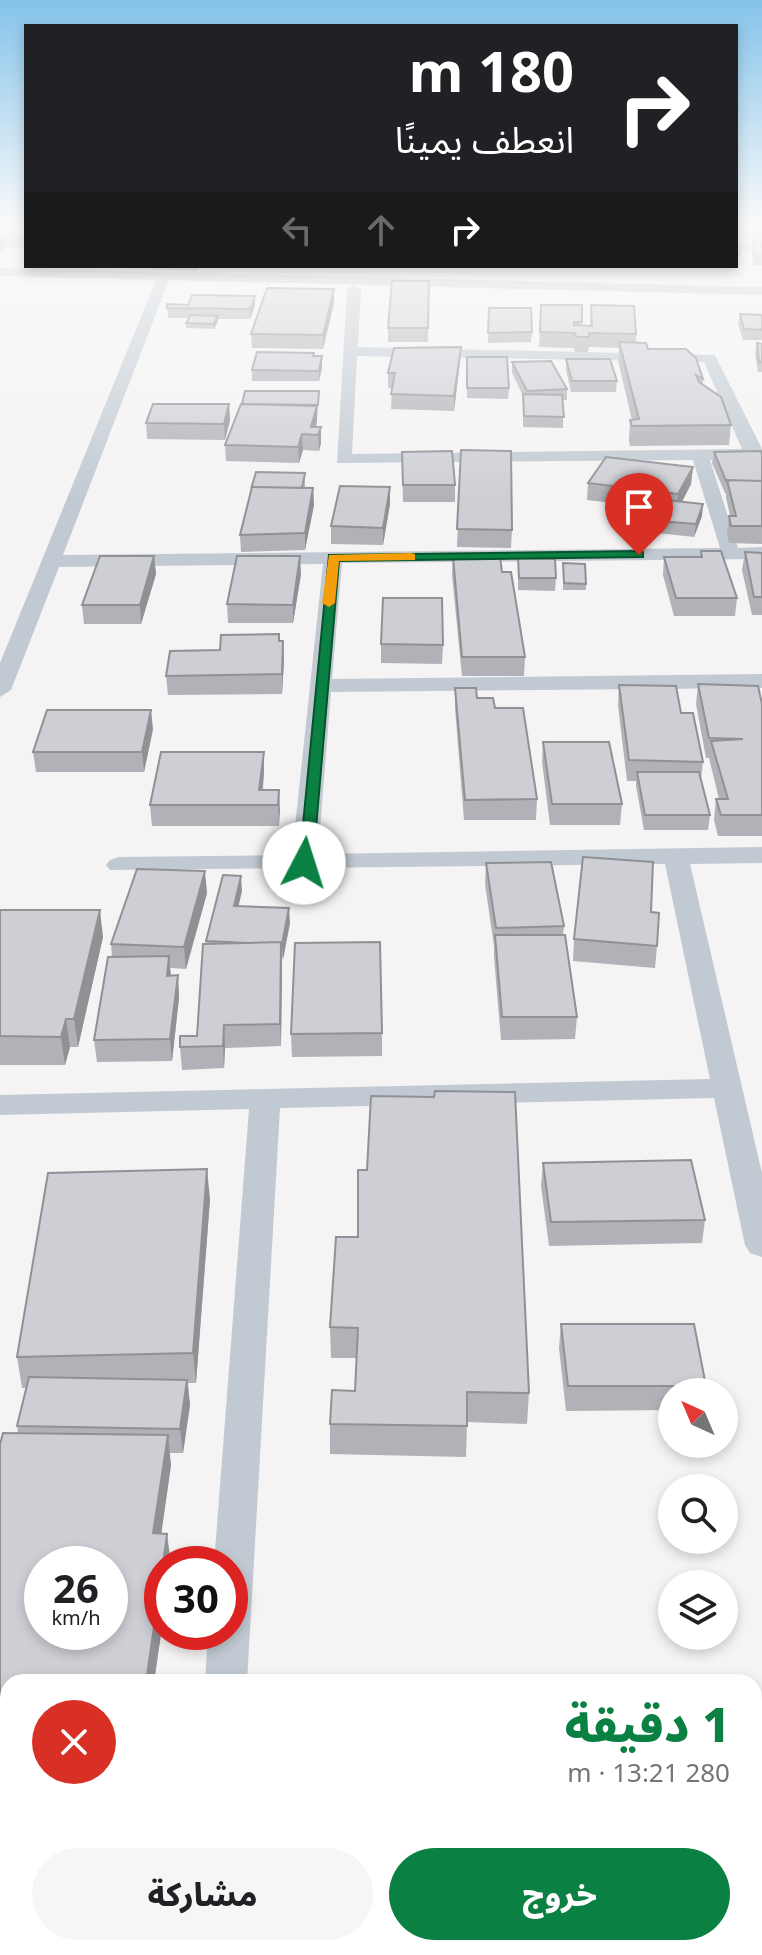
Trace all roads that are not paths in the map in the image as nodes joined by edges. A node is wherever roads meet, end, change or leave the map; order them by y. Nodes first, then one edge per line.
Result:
1 (147, 318) edge
2 (352, 318) edge
3 (350, 351) junction
4 (758, 454) edge
5 (700, 455) junction
6 (762, 553) edge
7 (731, 554) junction
8 (333, 558) junction
9 (51, 561) junction
10 (762, 681) edge
11 (321, 686) junction
12 (0, 690) edge
13 (762, 855) edge
14 (676, 857) junction
15 (304, 863) junction
16 (119, 865) dead end
17 (727, 1088) junction
18 (265, 1098) junction
19 (0, 1105) edge
20 (762, 1245) edge
21 (235, 1546) edge
22 (228, 1650) edge
23 (226, 1674) edge

1 - 9 street
2 - 3 street
3 - 4 street
3 - 5 street
4 - 5 street
5 - 7 street
6 - 7 street
7 - 8 street
8 - 9 street
8 - 11 street
9 - 12 street
10 - 11 street
11 - 15 street
13 - 14 street
14 - 15 street
14 - 17 street
15 - 16 street
17 - 18 street
17 - 20 street
18 - 19 street
18 - 21 street
22 - 23 street

